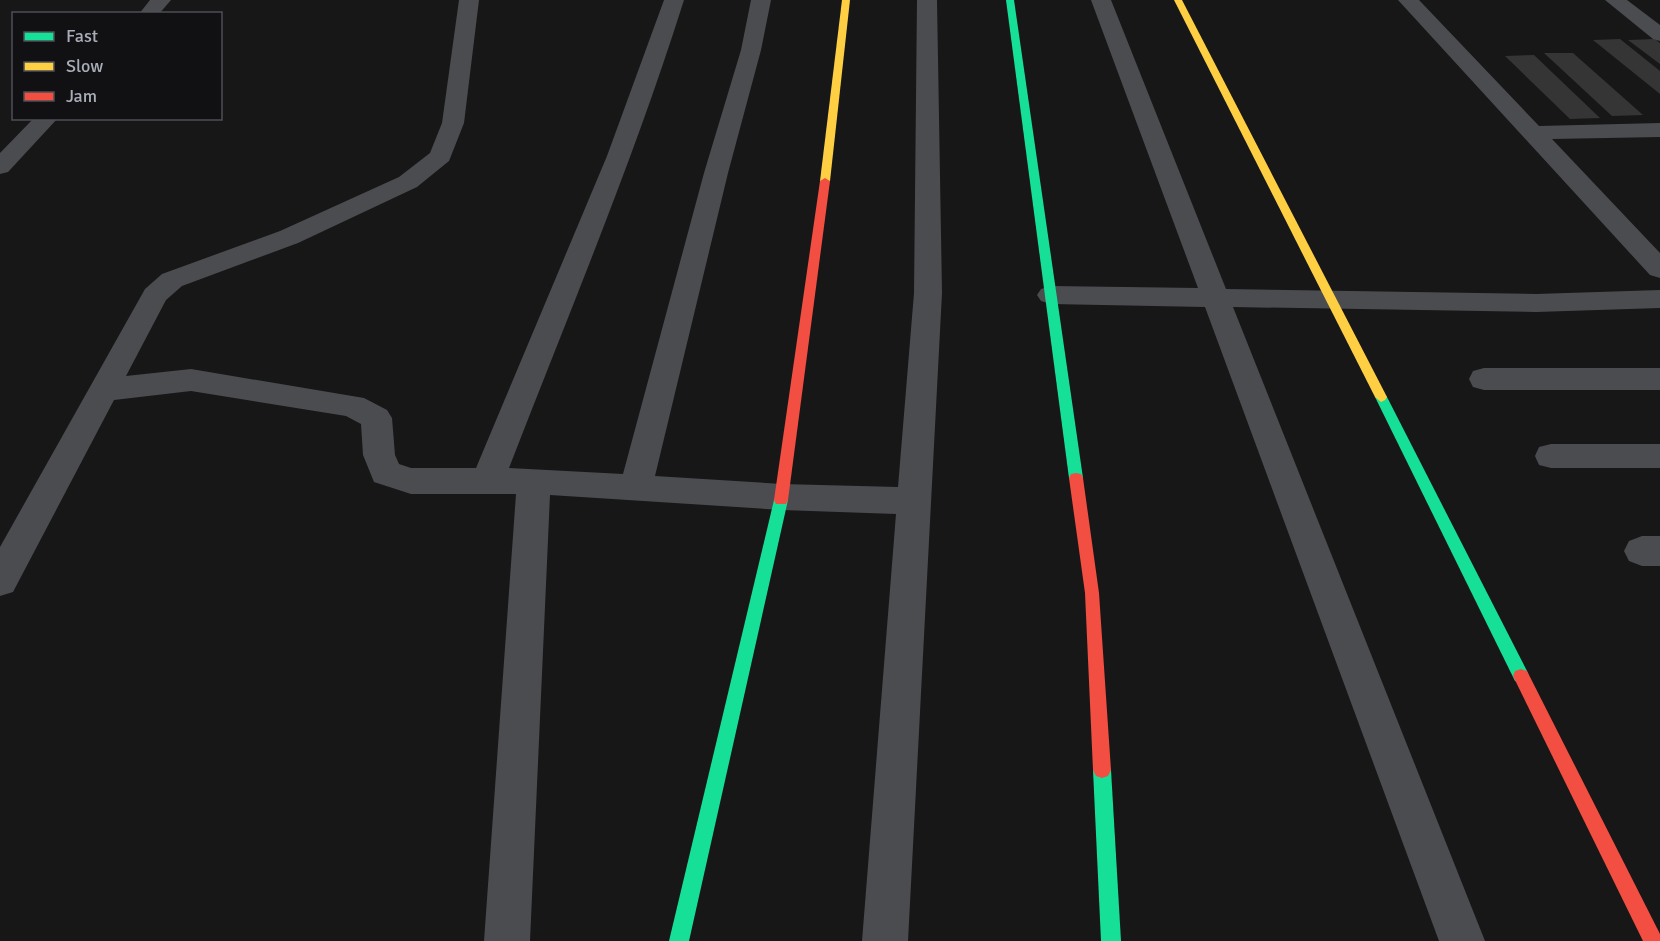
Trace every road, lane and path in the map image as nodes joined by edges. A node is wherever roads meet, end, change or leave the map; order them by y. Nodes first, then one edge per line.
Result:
1 (161, 0) edge
2 (469, 0) edge
3 (674, 0) edge
4 (761, 0) edge
5 (846, 0) edge
6 (927, 0) edge
7 (1010, 0) edge
8 (1101, 0) edge
9 (1179, 0) edge
10 (1408, 0) edge
11 (1615, 0) edge
12 (150, 12) edge
13 (1660, 35) edge
14 (45, 120) edge
15 (1660, 130) edge
16 (1533, 133) junction
17 (0, 167) edge
18 (1660, 269) edge
19 (1051, 295) junction
20 (1215, 298) junction
21 (1660, 299) edge
22 (1334, 300) junction
23 (1660, 379) edge
24 (1484, 380) dead end
25 (104, 390) junction
26 (1551, 456) dead end
27 (1660, 456) edge
28 (487, 481) junction
29 (534, 481) junction
30 (636, 487) junction
31 (782, 496) junction
32 (914, 501) junction
33 (0, 581) edge
34 (507, 941) edge
35 (679, 941) edge
36 (885, 941) edge
37 (1111, 941) edge
38 (1462, 941) edge
39 (1653, 941) edge

1 - 12 street
2 - 25 street
3 - 28 street
4 - 30 street
5 - 31 street
6 - 32 street
7 - 19 street
8 - 20 street
9 - 22 street
10 - 16 street
11 - 13 street
14 - 17 street
15 - 16 street
16 - 18 street
19 - 20 street
19 - 37 street
20 - 22 street
20 - 38 street
21 - 22 street
22 - 39 street
23 - 24 street
25 - 28 street
25 - 33 street
26 - 27 street
28 - 29 street
29 - 30 street
29 - 34 street
30 - 31 street
31 - 32 street
31 - 35 street
32 - 36 street

